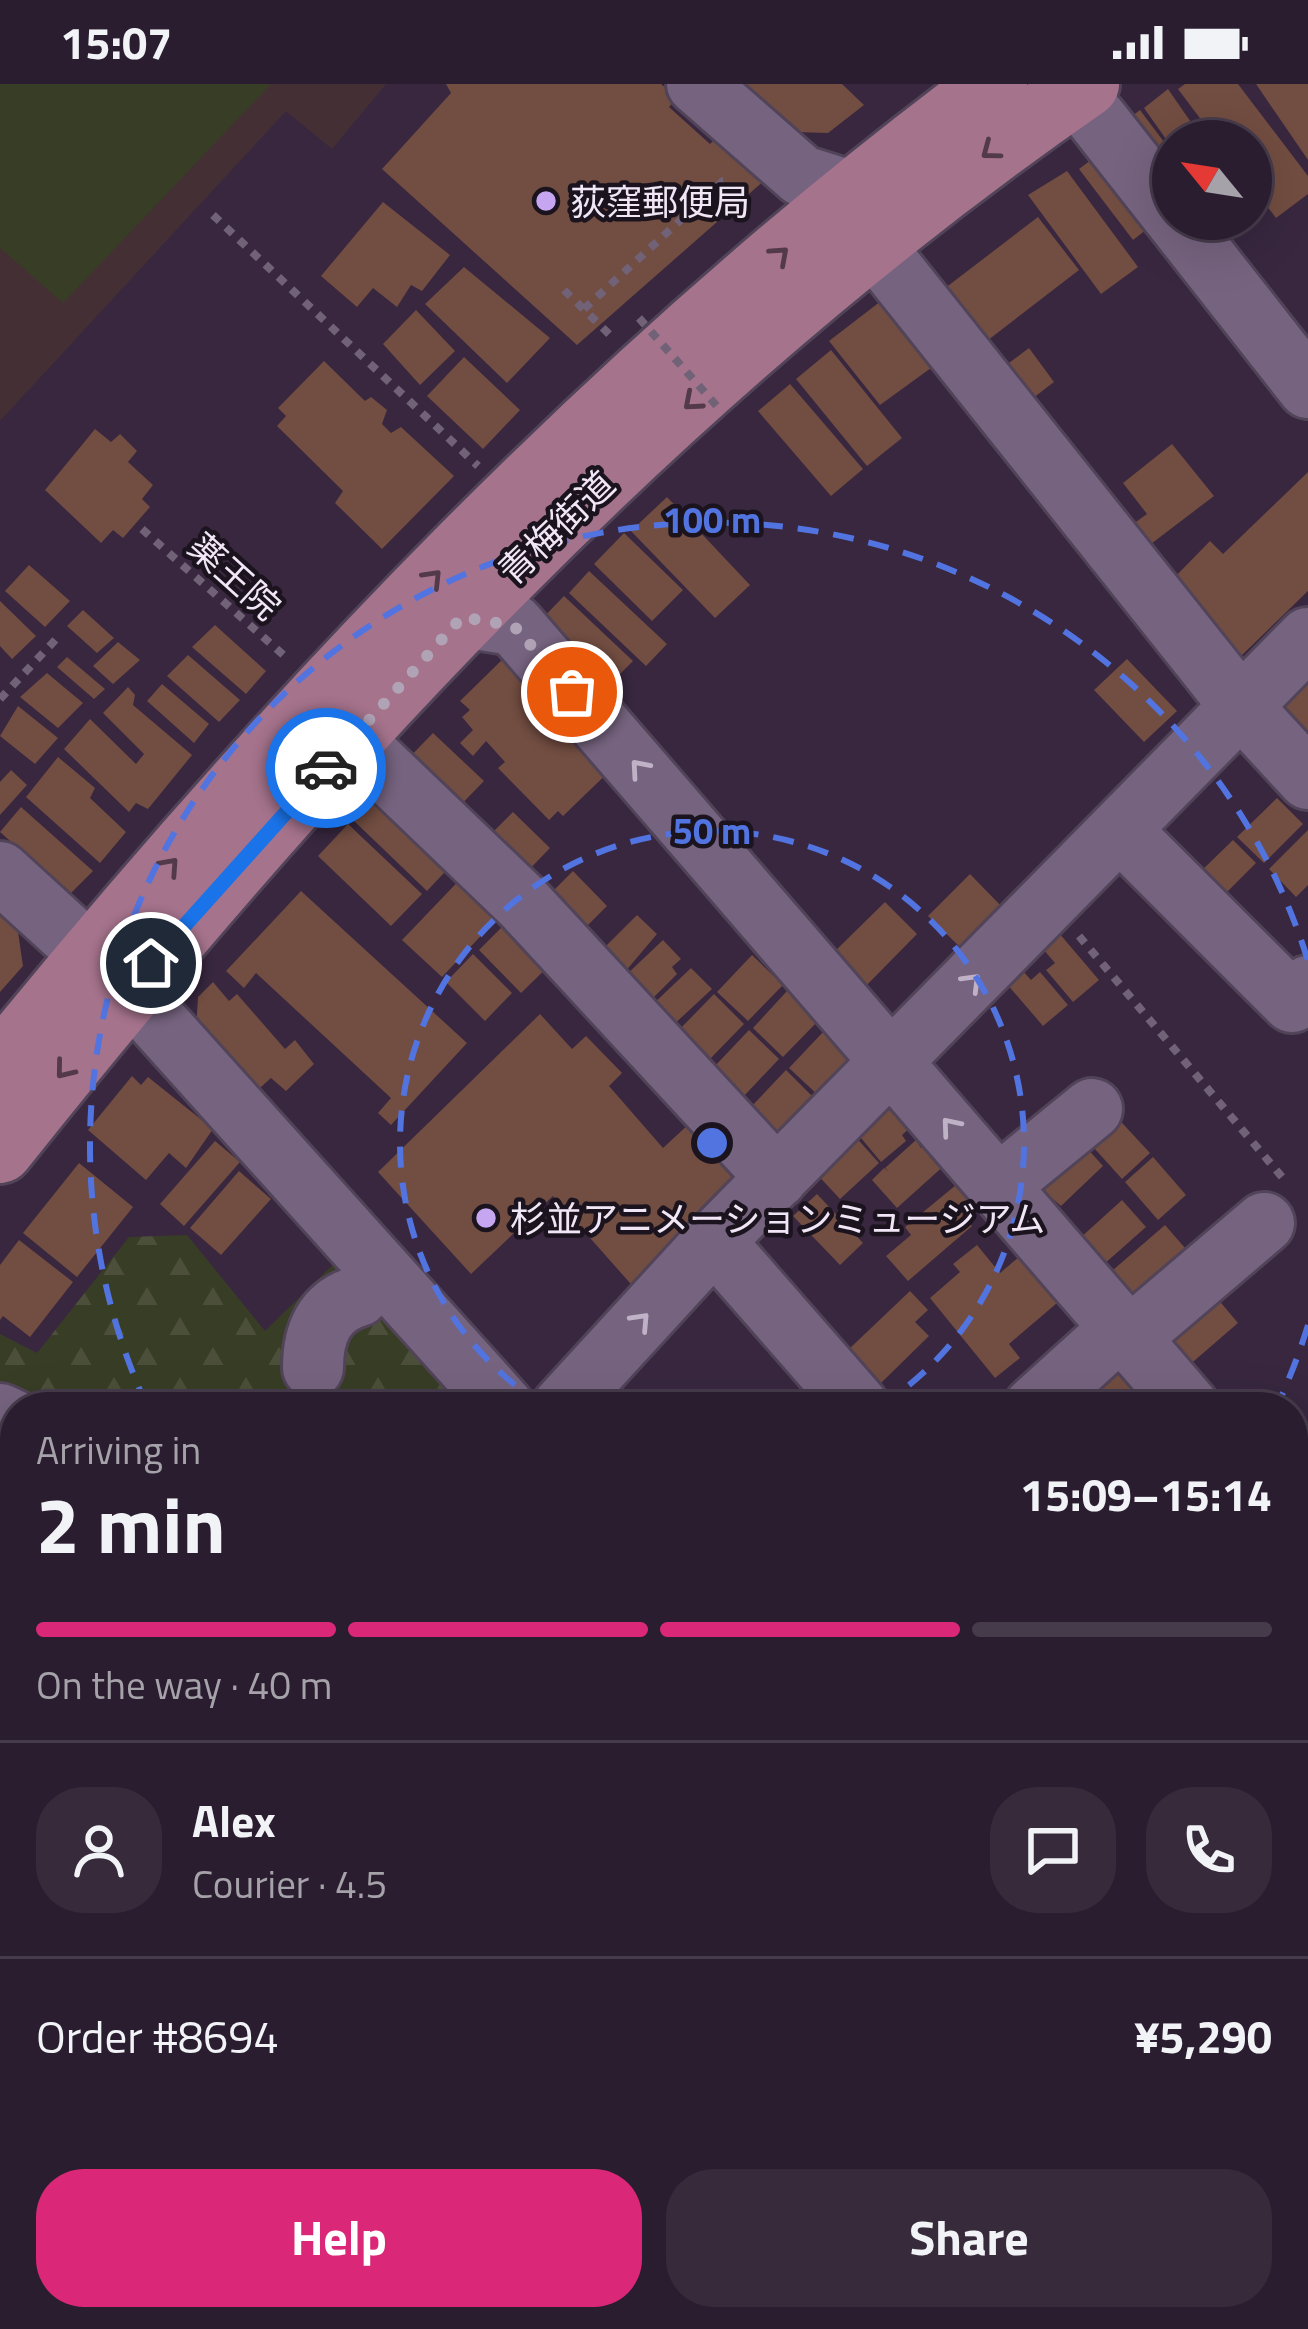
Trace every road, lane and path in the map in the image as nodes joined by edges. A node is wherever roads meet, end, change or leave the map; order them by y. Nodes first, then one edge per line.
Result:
1 (697, 84) edge
2 (994, 84) edge
3 (1091, 101) edge
4 (723, 182) dead end
5 (213, 215) dead end
6 (861, 217) junction
7 (564, 290) dead end
8 (584, 309) junction
9 (639, 318) dead end
10 (600, 326) dead end
11 (1308, 388) edge
12 (722, 412) dead end
13 (512, 498) junction
14 (142, 529) dead end
15 (462, 617) junction
16 (59, 636) dead end
17 (1308, 638) edge
18 (293, 663) dead end
19 (0, 699) edge
20 (1239, 704) junction
21 (352, 739) junction
22 (1308, 778) edge
23 (1120, 830) junction
24 (0, 872) edge
25 (1051, 903) junction
26 (110, 971) junction
27 (1308, 986) edge
28 (894, 1060) junction
29 (0, 1066) edge
30 (1092, 1109) dead end
31 (0, 1150) edge
32 (777, 1178) junction
33 (999, 1185) junction
34 (1278, 1207) joint
35 (714, 1241) junction
36 (1125, 1333) junction
37 (335, 1334) edge
38 (470, 1392) edge
39 (576, 1392) edge
40 (846, 1392) edge
41 (1052, 1392) edge
42 (1176, 1392) edge

1 - 6 street
2 - 6 main road, 青梅街道
3 -> 6 main road, 青梅街道
3 - 11 street
4 - 8 path
5 - 13 path
13 -> 6 main road, 青梅街道
6 -> 15 main road, 青梅街道
6 - 20 street
7 - 8 path
8 - 10 path
9 - 12 path, bridge
26 -> 13 main road, 青梅街道
14 - 18 path, 薬王院
15 - 21 main road, 青梅街道
28 -> 15 street
16 - 19 path
17 - 20 street
20 - 22 street
20 - 23 street
21 - 26 main road, 青梅街道
21 - 32 street
23 - 25 street
23 - 27 street
24 - 26 street
28 -> 25 street
25 - 34 path
26 - 29 main road, 青梅街道
26 -> 31 main road, 青梅街道
26 - 37 street
28 - 32 street
33 -> 28 street
30 - 33 street
32 - 35 street
33 - 36 street
34 - 36 street
39 -> 35 street
35 - 40 street
36 - 41 street
36 - 42 street
37 - 38 street

